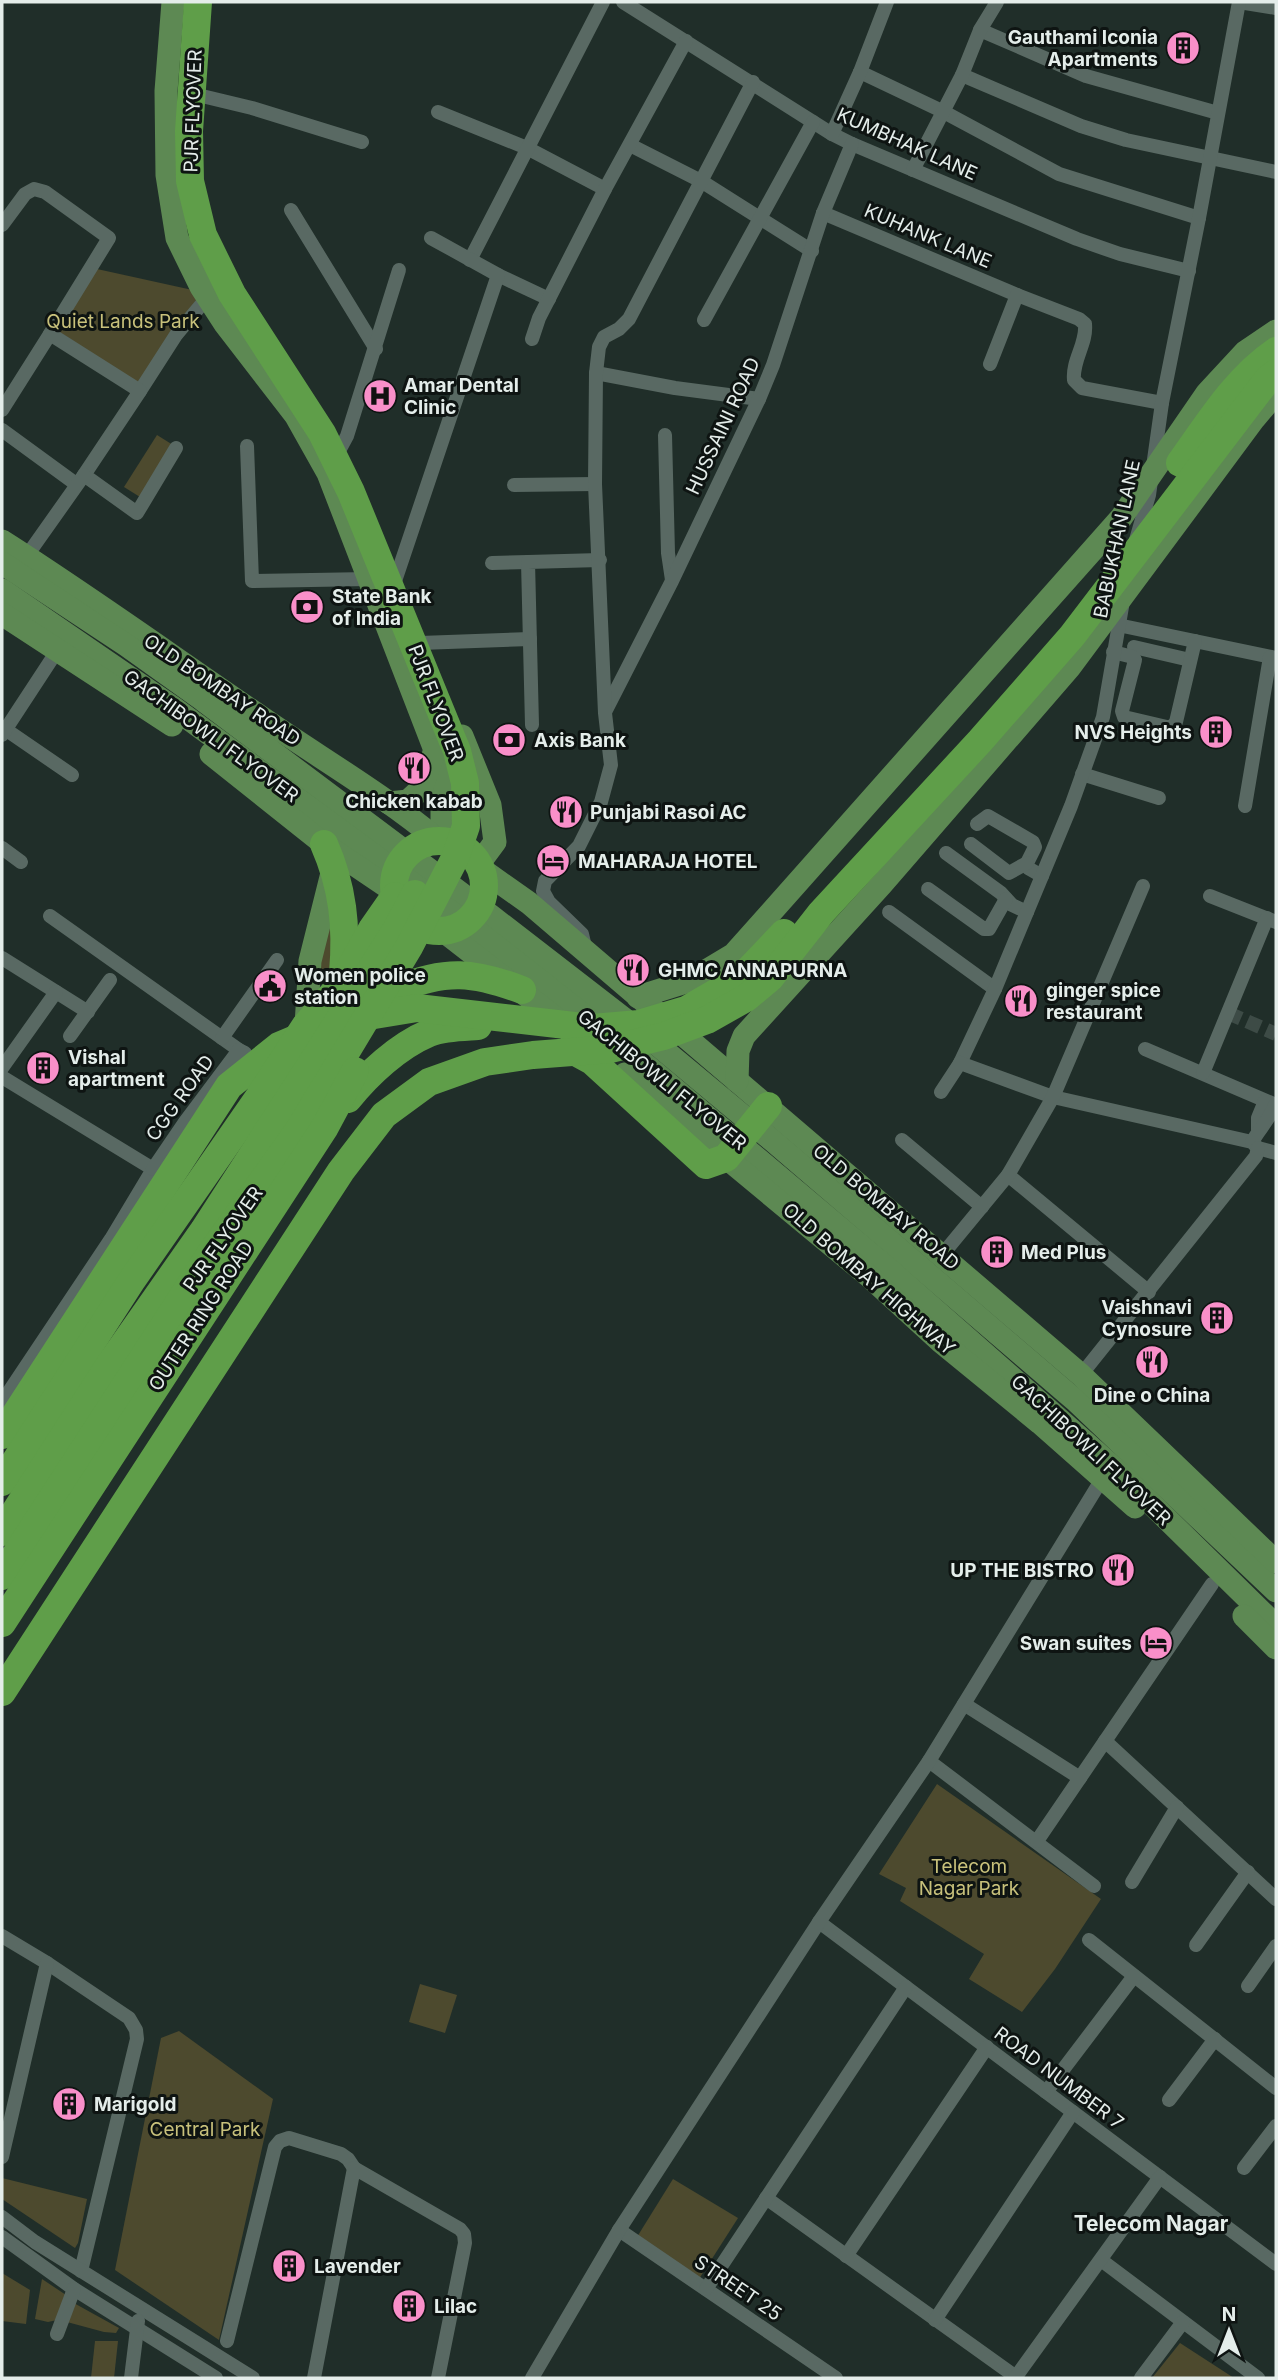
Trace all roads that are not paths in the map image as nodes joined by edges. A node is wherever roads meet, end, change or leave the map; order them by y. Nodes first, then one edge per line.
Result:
1 (173, 2) edge
2 (184, 2) edge
3 (198, 2) edge
4 (210, 2) edge
5 (603, 2) edge
6 (623, 2) edge
7 (887, 2) edge
8 (997, 2) edge
9 (1239, 2) edge
10 (1276, 8) edge
11 (980, 30) junction
12 (686, 41) junction
13 (860, 72) junction
14 (962, 75) junction
15 (753, 82) junction
16 (202, 96) junction
17 (942, 111) junction
18 (438, 112) dead end
19 (1218, 113) junction
20 (813, 122) junction
21 (832, 134) junction
22 (362, 142) dead end
23 (852, 144) junction
24 (630, 145) junction
25 (527, 148) junction
26 (1211, 158) junction
27 (913, 170) junction
28 (1276, 172) edge
29 (701, 181) junction
30 (604, 189) junction
31 (292, 210) dead end
32 (763, 212) junction
33 (823, 213) junction
34 (1199, 218) junction
35 (2, 225) edge
36 (431, 238) dead end
37 (812, 251) junction
38 (470, 260) junction
39 (399, 270) dead end
40 (1189, 271) junction
41 (498, 275) junction
42 (234, 277) junction
43 (1017, 295) junction
44 (207, 296) junction
45 (549, 299) junction
46 (704, 320) dead end
47 (1276, 331) edge
48 (50, 334) junction
49 (533, 339) dead end
50 (376, 349) junction
51 (1276, 351) edge
52 (990, 364) dead end
53 (596, 373) junction
54 (1276, 373) edge
55 (140, 391) junction
56 (1276, 393) edge
57 (759, 399) junction
58 (1162, 403) junction
59 (2, 410) edge
60 (2, 430) edge
61 (665, 435) dead end
62 (247, 446) dead end
63 (176, 448) dead end
64 (340, 449) junction
65 (80, 480) junction
66 (595, 484) junction
67 (514, 485) dead end
68 (2, 541) edge
69 (26, 557) junction
70 (600, 560) junction
71 (528, 562) junction
72 (2, 563) edge
73 (492, 563) dead end
74 (369, 579) junction
75 (395, 581) junction
76 (672, 581) junction
77 (2, 590) edge
78 (2, 614) edge
79 (1111, 624) junction
80 (530, 639) junction
81 (1195, 641) junction
82 (421, 643) junction
83 (1134, 647) dead end
84 (57, 651) junction
85 (1114, 652) junction
86 (1273, 657) edge
87 (1190, 660) junction
88 (604, 712) junction
89 (262, 718) junction
90 (532, 725) dead end
91 (3, 731) edge
92 (435, 750) junction
93 (230, 768) junction
94 (1082, 774) junction
95 (72, 775) dead end
96 (1160, 798) dead end
97 (389, 803) junction
98 (1245, 806) dead end
99 (977, 824) dead end
100 (440, 841) junction
101 (971, 844) dead end
102 (2, 848) edge
103 (946, 853) dead end
104 (328, 855) junction
105 (21, 862) dead end
106 (1027, 863) junction
107 (480, 867) junction
108 (1042, 876) junction
109 (1143, 886) dead end
110 (928, 890) dead end
111 (395, 894) junction
112 (1210, 896) dead end
113 (1006, 899) junction
114 (889, 912) dead end
115 (1027, 912) junction
116 (50, 916) dead end
117 (1272, 920) edge
118 (439, 931) junction
119 (586, 952) junction
120 (2, 958) edge
121 (277, 960) dead end
122 (110, 979) dead end
123 (342, 983) junction
124 (398, 989) junction
125 (995, 989) junction
126 (522, 990) junction
127 (56, 992) junction
128 (638, 997) junction
129 (88, 1012) junction
130 (306, 1025) junction
131 (69, 1037) dead end
132 (222, 1038) junction
133 (1145, 1049) dead end
134 (239, 1051) junction
135 (960, 1063) junction
136 (2, 1068) edge
137 (278, 1069) junction
138 (1203, 1073) junction
139 (2, 1077) edge
140 (737, 1080) junction
141 (941, 1092) dead end
142 (1053, 1097) junction
143 (1272, 1104) edge
144 (768, 1106) junction
145 (325, 1128) junction
146 (902, 1140) dead end
147 (1256, 1140) junction
148 (1276, 1153) edge
149 (726, 1158) junction
150 (153, 1169) junction
151 (1008, 1175) junction
152 (982, 1207) junction
153 (942, 1255) junction
154 (1149, 1292) junction
155 (1081, 1375) junction
156 (2, 1402) edge
157 (2, 1435) edge
158 (1102, 1479) junction
159 (2, 1482) edge
160 (2, 1532) edge
161 (1276, 1562) edge
162 (2, 1576) edge
163 (1212, 1584) junction
164 (1276, 1591) edge
165 (2, 1623) edge
166 (1276, 1626) edge
167 (1276, 1648) edge
168 (2, 1692) edge
169 (964, 1704) junction
170 (1105, 1741) junction
171 (929, 1761) junction
172 (1080, 1779) junction
173 (1177, 1807) junction
174 (1037, 1841) junction
175 (1248, 1872) junction
176 (1132, 1882) dead end
177 (1094, 1886) dead end
178 (1276, 1899) edge
179 (819, 1922) junction
180 (2, 1936) edge
181 (1089, 1940) dead end
182 (1196, 1945) dead end
183 (1276, 1946) edge
184 (47, 1963) junction
185 (1134, 1976) junction
186 (1248, 1986) dead end
187 (906, 1987) junction
188 (1215, 2039) junction
189 (987, 2048) junction
190 (1276, 2088) edge
191 (1046, 2092) junction
192 (1168, 2100) dead end
193 (1073, 2112) junction
194 (1276, 2126) edge
195 (2, 2157) edge
196 (354, 2168) junction
197 (1244, 2168) dead end
198 (1160, 2177) junction
199 (766, 2198) junction
200 (2, 2217) edge
201 (619, 2230) junction
202 (2, 2237) edge
203 (846, 2256) junction
204 (1101, 2260) junction
205 (1276, 2264) edge
206 (81, 2271) junction
207 (74, 2289) junction
208 (706, 2289) junction
209 (141, 2308) junction
210 (935, 2320) junction
211 (1183, 2322) junction
212 (137, 2327) junction
213 (57, 2334) dead end
214 (227, 2341) dead end
215 (225, 2361) junction
216 (131, 2378) edge
217 (218, 2378) edge
218 (253, 2378) edge
219 (314, 2378) edge
220 (438, 2378) edge
221 (532, 2378) edge
222 (836, 2378) edge
223 (1016, 2378) edge
224 (1141, 2378) edge
225 (1258, 2378) edge

1 - 44 main road
2 - 160 highway, PJR FLYOVER
3 - 162 highway, PJR FLYOVER
4 - 16 main road
5 - 25 street
6 - 12 street, KUMBHAK LANE
7 - 13 street
8 - 11 street
9 - 10 street
9 - 19 street, BABUKHAN LANE
11 - 14 street
11 - 19 street
12 - 15 street, KUMBHAK LANE
12 - 24 street
13 - 17 street
13 - 21 street
14 - 17 street
14 - 26 street
15 - 20 street, KUMBHAK LANE
15 - 29 street
16 - 22 street
16 - 42 main road
17 - 27 street
17 - 34 street
18 - 25 street
19 - 26 street, BABUKHAN LANE
20 - 21 street, KUMBHAK LANE
20 - 32 street
21 - 23 street, KUMBHAK LANE
23 - 27 street, KUMBHAK LANE
23 - 33 street, HUSSAINI ROAD
24 - 29 street
24 - 30 street
25 - 30 street
25 - 38 street
26 - 28 street
26 - 34 street, BABUKHAN LANE
27 - 40 street, KUMBHAK LANE
29 - 32 street
29 - 53 street
30 - 45 street
31 - 50 street
32 - 37 street
32 - 46 street
33 - 37 street, HUSSAINI ROAD
33 - 43 street, KUHANK LANE
34 - 40 street, BABUKHAN LANE
35 - 48 street
36 - 38 street
37 - 57 street, HUSSAINI ROAD
38 - 41 street
39 - 50 street
40 - 58 street, BABUKHAN LANE
41 - 45 street
41 - 75 street
42 - 44 street
42 - 64 main road
43 - 52 street
43 - 58 street, KUHANK LANE
44 - 55 street
44 - 74 main road
45 - 49 street
47 - 128 main road
48 - 55 street
48 - 59 street
50 - 64 street
51 - 157 highway
53 - 57 street
53 - 66 street
54 - 168 highway
55 - 65 street
56 - 79 main road
57 - 76 street, HUSSAINI ROAD
58 - 79 street, BABUKHAN LANE
60 - 65 street
61 - 76 street
62 - 74 street
63 - 65 street
64 - 75 main road
65 - 69 street
66 - 67 street
66 - 70 street
68 - 69 main road, OLD BOMBAY ROAD
69 - 89 main road, OLD BOMBAY ROAD
70 - 71 street
70 - 88 street
71 - 73 street
71 - 80 street
72 - 164 main road, GACHIBOWLI FLYOVER
74 - 92 main road
75 - 82 main road
76 - 88 street, HUSSAINI ROAD
77 - 166 main road, GACHIBOWLI FLYOVER
78 - 84 main road
79 - 81 street
79 - 85 street, BABUKHAN LANE
79 - 140 main road
80 - 82 street
80 - 90 street
81 - 86 street
81 - 87 street
82 - 107 main road
83 - 87 street
84 - 91 street
84 - 93 main road
85 - 87 street
85 - 94 street, BABUKHAN LANE
86 - 98 street
88 - 119 street
89 - 93 main road
89 - 97 main road, OLD BOMBAY ROAD
91 - 95 street
92 - 97 main road
92 - 100 main road
93 - 104 main road
94 - 96 street
94 - 108 street, BABUKHAN LANE
97 - 100 main road, OLD BOMBAY ROAD
99 - 106 street
100 - 107 highway
100 - 111 highway
101 - 106 street
102 - 105 street
103 - 113 street
104 - 111 main road
104 - 123 highway
104 - 130 main road
106 - 108 street
107 - 118 highway
107 - 119 main road, OLD BOMBAY ROAD
108 - 115 street, BABUKHAN LANE
109 - 142 street
110 - 113 street
111 - 118 highway
111 - 123 highway
112 - 117 street
113 - 115 street
114 - 125 street
115 - 125 street, BABUKHAN LANE
116 - 132 street
117 - 138 street
118 - 124 highway, OUTER RING ROAD
118 - 126 main road, OLD BOMBAY HIGHWAY
119 - 128 main road, OLD BOMBAY ROAD
120 - 127 street
121 - 132 street
122 - 129 street
123 - 130 highway
124 - 126 highway
124 - 145 highway, OUTER RING ROAD
125 - 135 street, BABUKHAN LANE
126 - 149 main road, OLD BOMBAY HIGHWAY
127 - 129 street
127 - 136 street
128 - 140 main road, OLD BOMBAY ROAD
129 - 131 street
130 - 137 highway
132 - 134 street
133 - 138 street
134 - 137 street, CGG ROAD
134 - 150 street, CGG ROAD
135 - 141 street, BABUKHAN LANE
135 - 142 street
137 - 159 highway
138 - 143 street
139 - 150 street
140 - 144 main road, OLD BOMBAY ROAD
142 - 147 street
142 - 151 street
143 - 147 street
144 - 149 highway
144 - 153 main road, OLD BOMBAY ROAD
145 - 149 highway
145 - 165 highway, OUTER RING ROAD
146 - 152 street
147 - 148 street
147 - 154 street
149 - 158 main road, OLD BOMBAY HIGHWAY
150 - 156 street, CGG ROAD
151 - 152 street
151 - 154 street
152 - 153 street
153 - 155 main road, OLD BOMBAY ROAD
154 - 155 street
155 - 161 main road, OLD BOMBAY ROAD
158 - 163 main road, OLD BOMBAY HIGHWAY
158 - 169 street
163 - 167 main road, OLD BOMBAY HIGHWAY
163 - 170 street
169 - 171 street
169 - 172 street
170 - 172 street
170 - 173 street
171 - 174 street
171 - 179 street
172 - 174 street
173 - 175 street
173 - 176 street
174 - 177 street
175 - 178 street
175 - 182 street
179 - 187 street, ROAD NUMBER 7
179 - 201 street
180 - 184 street
181 - 185 street
183 - 186 street
184 - 195 street
184 - 206 street
185 - 188 street
185 - 191 street
187 - 189 street, ROAD NUMBER 7
187 - 199 street
188 - 190 street
188 - 192 street
189 - 191 street, ROAD NUMBER 7
189 - 203 street
191 - 193 street, ROAD NUMBER 7
193 - 198 street, ROAD NUMBER 7
193 - 210 street
194 - 197 street
196 - 214 street
196 - 219 street
196 - 220 street
198 - 204 street
198 - 205 street, ROAD NUMBER 7
199 - 203 street
199 - 208 street
200 - 206 street
201 - 208 street, STREET 25
201 - 221 street
202 - 207 street
203 - 210 street
204 - 211 street
204 - 223 street
206 - 209 street
207 - 212 street
207 - 213 street
208 - 222 street, STREET 25
209 - 212 street
209 - 215 street
210 - 223 street
211 - 224 street
211 - 225 street
212 - 216 street
212 - 217 street
215 - 217 street
215 - 218 street

